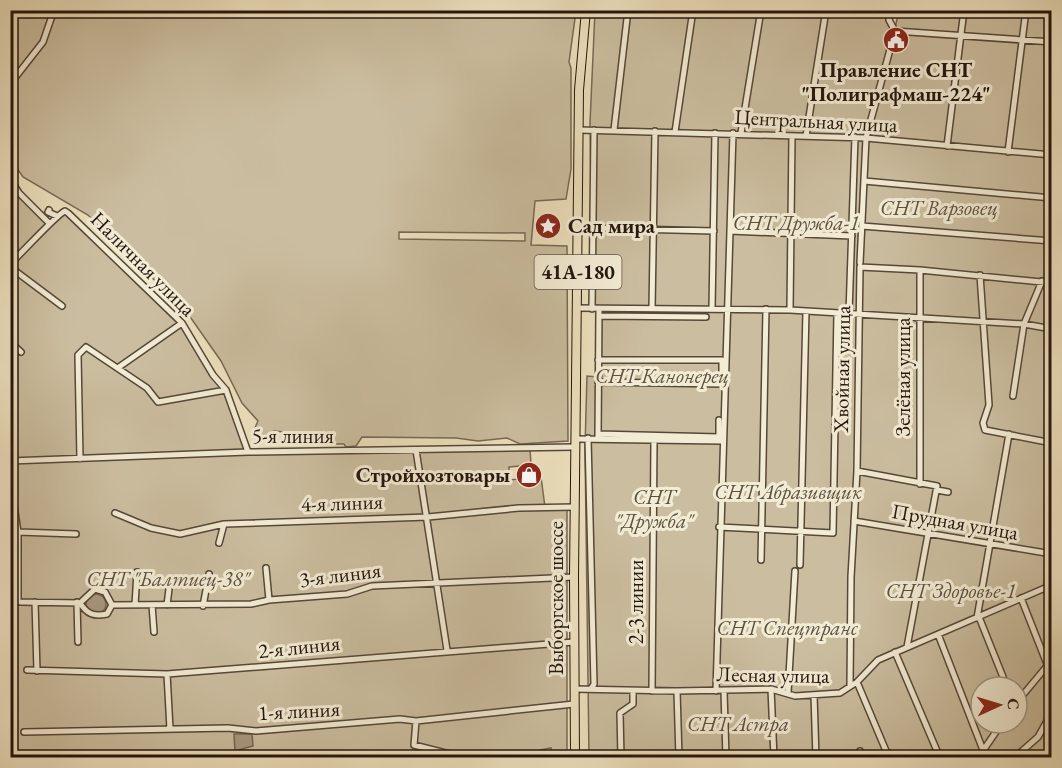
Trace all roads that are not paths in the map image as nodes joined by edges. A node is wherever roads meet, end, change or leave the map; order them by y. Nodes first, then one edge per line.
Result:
1 (54, 10) edge
2 (586, 10) edge
3 (628, 10) edge
4 (693, 10) edge
5 (761, 10) edge
6 (826, 10) edge
7 (891, 10) edge
8 (964, 10) edge
9 (1026, 10) edge
10 (895, 31) junction
11 (961, 37) junction
12 (1022, 41) junction
13 (1052, 42) edge
14 (10, 84) edge
15 (579, 130) junction
16 (594, 130) junction
17 (614, 130) junction
18 (655, 132) junction
19 (675, 132) junction
20 (716, 133) junction
21 (733, 133) junction
22 (741, 133) junction
23 (792, 136) junction
24 (806, 136) junction
25 (855, 137) junction
26 (866, 138) junction
27 (947, 146) junction
28 (1008, 152) junction
29 (1052, 155) edge
30 (10, 179) edge
31 (864, 181) junction
32 (1052, 198) edge
33 (49, 210) dead end
34 (54, 220) junction
35 (862, 226) junction
36 (592, 228) junction
37 (654, 230) junction
38 (714, 231) junction
39 (730, 231) junction
40 (791, 232) junction
41 (852, 236) junction
42 (1052, 241) edge
43 (860, 265) junction
44 (10, 266) edge
45 (920, 270) junction
46 (980, 275) junction
47 (1042, 281) junction
48 (1052, 283) edge
49 (62, 306) dead end
50 (577, 309) junction
51 (592, 309) junction
52 (652, 309) junction
53 (712, 309) junction
54 (728, 309) junction
55 (766, 309) junction
56 (790, 310) junction
57 (806, 311) junction
58 (599, 312) junction
59 (837, 313) junction
60 (849, 313) junction
61 (860, 314) junction
62 (706, 317) dead end
63 (919, 318) junction
64 (982, 322) junction
65 (182, 323) junction
66 (1024, 324) junction
67 (1052, 329) edge
68 (10, 342) edge
69 (21, 352) dead end
70 (598, 360) junction
71 (119, 367) junction
72 (598, 382) junction
73 (724, 384) junction
74 (226, 390) junction
75 (1013, 396) dead end
76 (71, 418) dead end
77 (79, 418) junction
78 (719, 420) dead end
79 (1009, 434) junction
80 (598, 436) junction
81 (588, 438) junction
82 (654, 441) junction
83 (723, 441) junction
84 (576, 443) junction
85 (1052, 443) edge
86 (416, 450) junction
87 (248, 452) junction
88 (80, 459) junction
89 (10, 461) edge
90 (857, 471) junction
91 (10, 479) edge
92 (921, 484) junction
93 (937, 488) junction
94 (948, 492) dead end
95 (575, 507) junction
96 (115, 513) dead end
97 (428, 517) junction
98 (854, 521) junction
99 (224, 524) junction
100 (10, 527) edge
101 (719, 527) junction
102 (18, 529) junction
103 (762, 529) junction
104 (801, 531) junction
105 (76, 534) dead end
106 (928, 535) junction
107 (219, 543) dead end
108 (989, 544) junction
109 (1052, 547) edge
110 (1051, 554) edge
111 (761, 560) dead end
112 (800, 565) dead end
113 (267, 568) dead end
114 (795, 571) dead end
115 (136, 572) dead end
116 (10, 574) edge
117 (209, 574) dead end
118 (18, 575) junction
119 (574, 577) junction
120 (437, 583) junction
121 (1049, 586) edge
122 (169, 589) dead end
123 (1021, 598) junction
124 (269, 600) junction
125 (35, 602) junction
126 (79, 603) junction
127 (112, 605) junction
128 (135, 605) junction
129 (152, 605) junction
130 (167, 605) junction
131 (203, 606) junction
132 (978, 617) junction
133 (154, 632) dead end
134 (938, 634) junction
135 (78, 642) dead end
136 (574, 642) junction
137 (907, 647) junction
138 (447, 650) junction
139 (895, 652) junction
140 (1049, 662) edge
141 (27, 670) dead end
142 (37, 670) junction
143 (167, 674) junction
144 (1001, 675) edge
145 (857, 682) junction
146 (850, 686) junction
147 (1029, 687) edge
148 (591, 689) junction
149 (771, 689) junction
150 (574, 690) junction
151 (633, 691) junction
152 (652, 691) junction
153 (716, 691) junction
154 (724, 691) junction
155 (677, 692) junction
156 (788, 693) junction
157 (814, 695) junction
158 (574, 704) junction
159 (1052, 712) edge
160 (416, 721) junction
161 (170, 729) junction
162 (24, 732) dead end
163 (994, 735) edge
164 (983, 750) junction
165 (465, 758) edge
166 (575, 758) edge
167 (621, 758) edge
168 (679, 758) edge
169 (726, 758) edge
170 (774, 758) edge
171 (816, 758) edge
172 (889, 758) edge
173 (940, 758) edge
174 (978, 758) edge
175 (1014, 758) edge

1 - 14 street
2 - 15 main road, 41А-180
3 - 17 street
4 - 19 street
5 - 22 street
6 - 24 street
7 - 10 street
8 - 11 street
9 - 12 street
10 - 11 street
10 - 26 street
11 - 12 street
11 - 27 street
12 - 13 street
12 - 28 street
15 - 16 street, Центральная улица
15 - 50 main road, 41А-180
16 - 17 street, Центральная улица
16 - 36 street
17 - 18 street, Центральная улица
18 - 19 street, Центральная улица
18 - 37 street
19 - 20 street, Центральная улица
20 - 21 street, Центральная улица
20 - 38 street
21 - 22 street, Центральная улица
21 - 39 street
22 - 23 street, Центральная улица
23 - 24 street, Центральная улица
23 - 40 street
24 - 25 street, Центральная улица
25 - 26 street, Центральная улица
25 - 41 street
26 - 27 street, Центральная улица
26 - 31 street, Хвойная улица
27 - 28 street, Центральная улица
28 - 29 street, Центральная улица
30 - 34 street
31 - 32 street
31 - 35 street, Хвойная улица
33 - 34 street
34 - 44 street
34 - 65 street, Наличная улица
35 - 42 street
35 - 43 street, Хвойная улица
36 - 37 street
36 - 51 street
37 - 38 street
37 - 52 street
38 - 53 street
39 - 40 street
39 - 54 street
40 - 41 street
40 - 56 street
41 - 60 street
43 - 45 street
43 - 61 street, Хвойная улица
44 - 49 street
45 - 46 street
45 - 63 street, Зелёная улица
46 - 47 street
46 - 64 street
47 - 48 street
47 - 66 street
50 - 51 street
50 - 84 main road, 41А-180
51 - 58 street
52 - 53 street
52 - 58 street
53 - 54 street
54 - 55 street
54 - 73 street
55 - 56 street
55 - 103 street
56 - 57 street
57 - 59 street
57 - 104 street
58 - 62 street
58 - 70 street
59 - 60 street
59 - 104 street
60 - 61 street
61 - 63 street
61 - 90 street, Хвойная улица
63 - 64 street
63 - 92 street, Зелёная улица
64 - 66 street
64 - 79 street
65 - 71 street
65 - 74 street, Наличная улица
66 - 67 street
66 - 75 street
68 - 69 street
70 - 72 street
70 - 73 street
71 - 74 street
71 - 77 street
72 - 73 street
72 - 80 street
73 - 83 street
74 - 87 street, Наличная улица
76 - 77 street
77 - 88 street
78 - 80 street
79 - 85 street
79 - 108 street
80 - 81 street, 5-я линия
80 - 82 street
81 - 84 street, 5-я линия
81 - 148 street
82 - 83 street
82 - 152 street, 2-3 линии
83 - 101 street
84 - 86 street, 5-я линия
84 - 95 main road, Выборгское шоссе / 41А-180
86 - 87 street, 5-я линия
86 - 97 street
87 - 88 street, 5-я линия
88 - 89 street, 5-я линия
90 - 92 street
90 - 98 street, Хвойная улица
91 - 102 street
92 - 93 street
93 - 94 street
93 - 106 street
95 - 97 street, 4-я линия
95 - 119 main road, Выборгское шоссе / 41А-180
96 - 99 street, 4-я линия
97 - 99 street, 4-я линия
97 - 120 street
98 - 106 street, Прудная улица
98 - 146 street, Хвойная улица
99 - 107 street
100 - 102 street
101 - 103 street
101 - 153 street
102 - 105 street
102 - 118 street
103 - 104 street
103 - 111 street
104 - 112 street
106 - 108 street, Прудная улица
106 - 137 street
108 - 110 street, Прудная улица
108 - 132 street
109 - 110 street
110 - 121 street
113 - 124 street
114 - 156 street
115 - 128 street
116 - 118 street
117 - 131 street
118 - 125 street
119 - 120 street, 3-я линия
119 - 136 main road, Выборгское шоссе / 41А-180
120 - 124 street, 3-я линия
120 - 138 street
121 - 123 street, Лесная улица
122 - 130 street
123 - 132 street, Лесная улица
123 - 140 street
124 - 131 street, 3-я линия
125 - 126 street
125 - 142 street
126 - 127 street
126 - 127 street
126 - 135 street
127 - 128 street, 3-я линия
128 - 129 street, 3-я линия
129 - 130 street, 3-я линия
129 - 133 street
130 - 131 street, 3-я линия
132 - 134 street, Лесная улица
132 - 144 street
134 - 137 street, Лесная улица
134 - 164 street
136 - 138 street, 2-я линия
136 - 150 main road, Выборгское шоссе / 41А-180
137 - 139 street, Лесная улица
138 - 143 street, 2-я линия
139 - 145 street, Лесная улица
139 - 173 street
140 - 147 street
141 - 142 street, 2-я линия
142 - 143 street, 2-я линия
143 - 161 street
145 - 146 street, Лесная улица
145 - 172 street
146 - 157 street, Лесная улица
148 - 150 street, Лесная улица
148 - 151 street, Лесная улица
149 - 154 street, Лесная улица
149 - 156 street, Лесная улица
149 - 170 street
150 - 158 main road, Выборгское шоссе / 41А-180
151 - 152 street, Лесная улица
151 - 167 street
152 - 155 street, Лесная улица
153 - 154 street, Лесная улица
153 - 155 street, Лесная улица
154 - 169 street
155 - 168 street
156 - 157 street, Лесная улица
157 - 171 street
158 - 160 street, 1-я линия
158 - 166 main road, Выборгское шоссе / 41А-180
159 - 175 street
160 - 161 street, 1-я линия
160 - 165 street
161 - 162 street, 1-я линия
163 - 164 street
164 - 174 street

